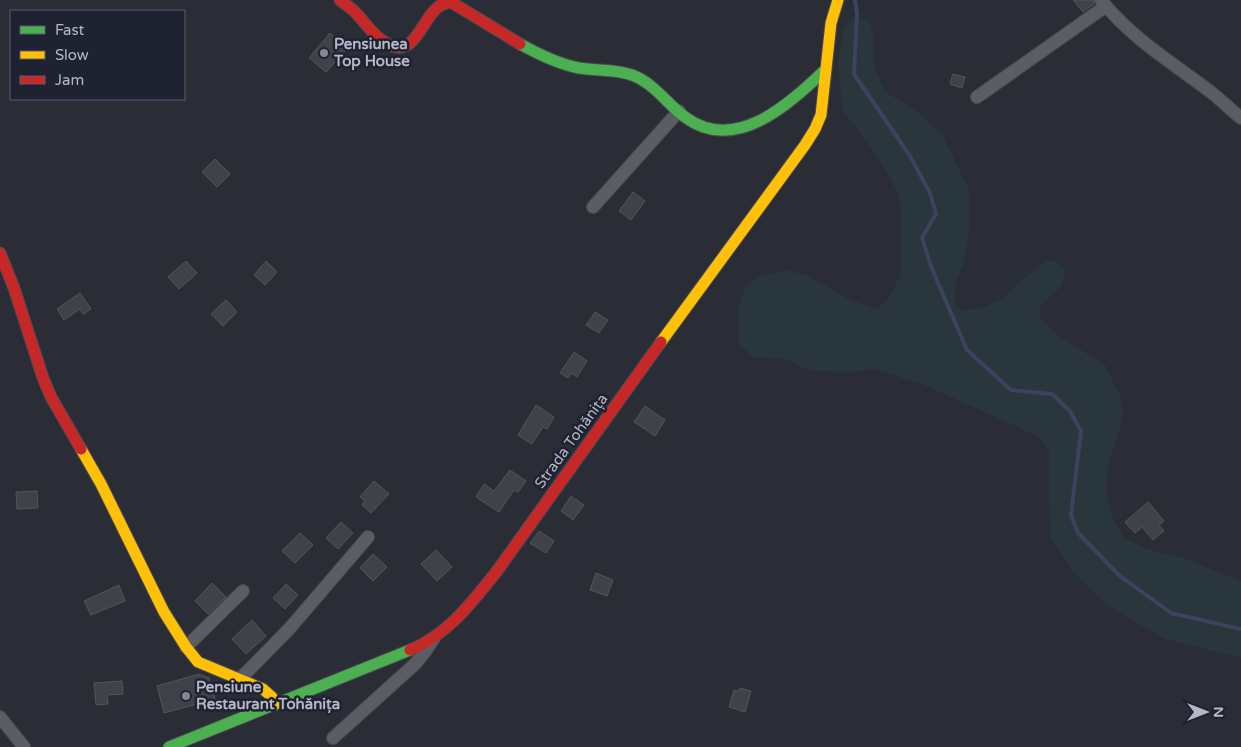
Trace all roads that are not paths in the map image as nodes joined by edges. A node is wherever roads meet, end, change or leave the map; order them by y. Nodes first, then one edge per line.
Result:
1 (340, 0) edge
2 (838, 0) edge
3 (1103, 3) edge
4 (826, 69) junction
5 (977, 97) dead end
6 (679, 111) junction
7 (1241, 118) edge
8 (593, 207) dead end
9 (0, 254) edge
10 (368, 537) dead end
11 (243, 591) dead end
12 (434, 638) junction
13 (186, 647) junction
14 (240, 679) junction
15 (274, 705) junction
16 (0, 718) edge
17 (333, 738) dead end
18 (24, 747) edge
19 (169, 747) edge

1 - 6 street
2 - 4 street, Strada Tohănița
3 - 5 street
3 - 7 street
4 - 6 street
4 - 12 street, Strada Tohănița
6 - 8 street
9 - 13 street
10 - 14 street
11 - 13 street
12 - 15 street, Strada Tohănița
12 - 17 street
13 - 14 street
14 - 15 street
15 - 19 street, Strada Tohănița
16 - 18 street

